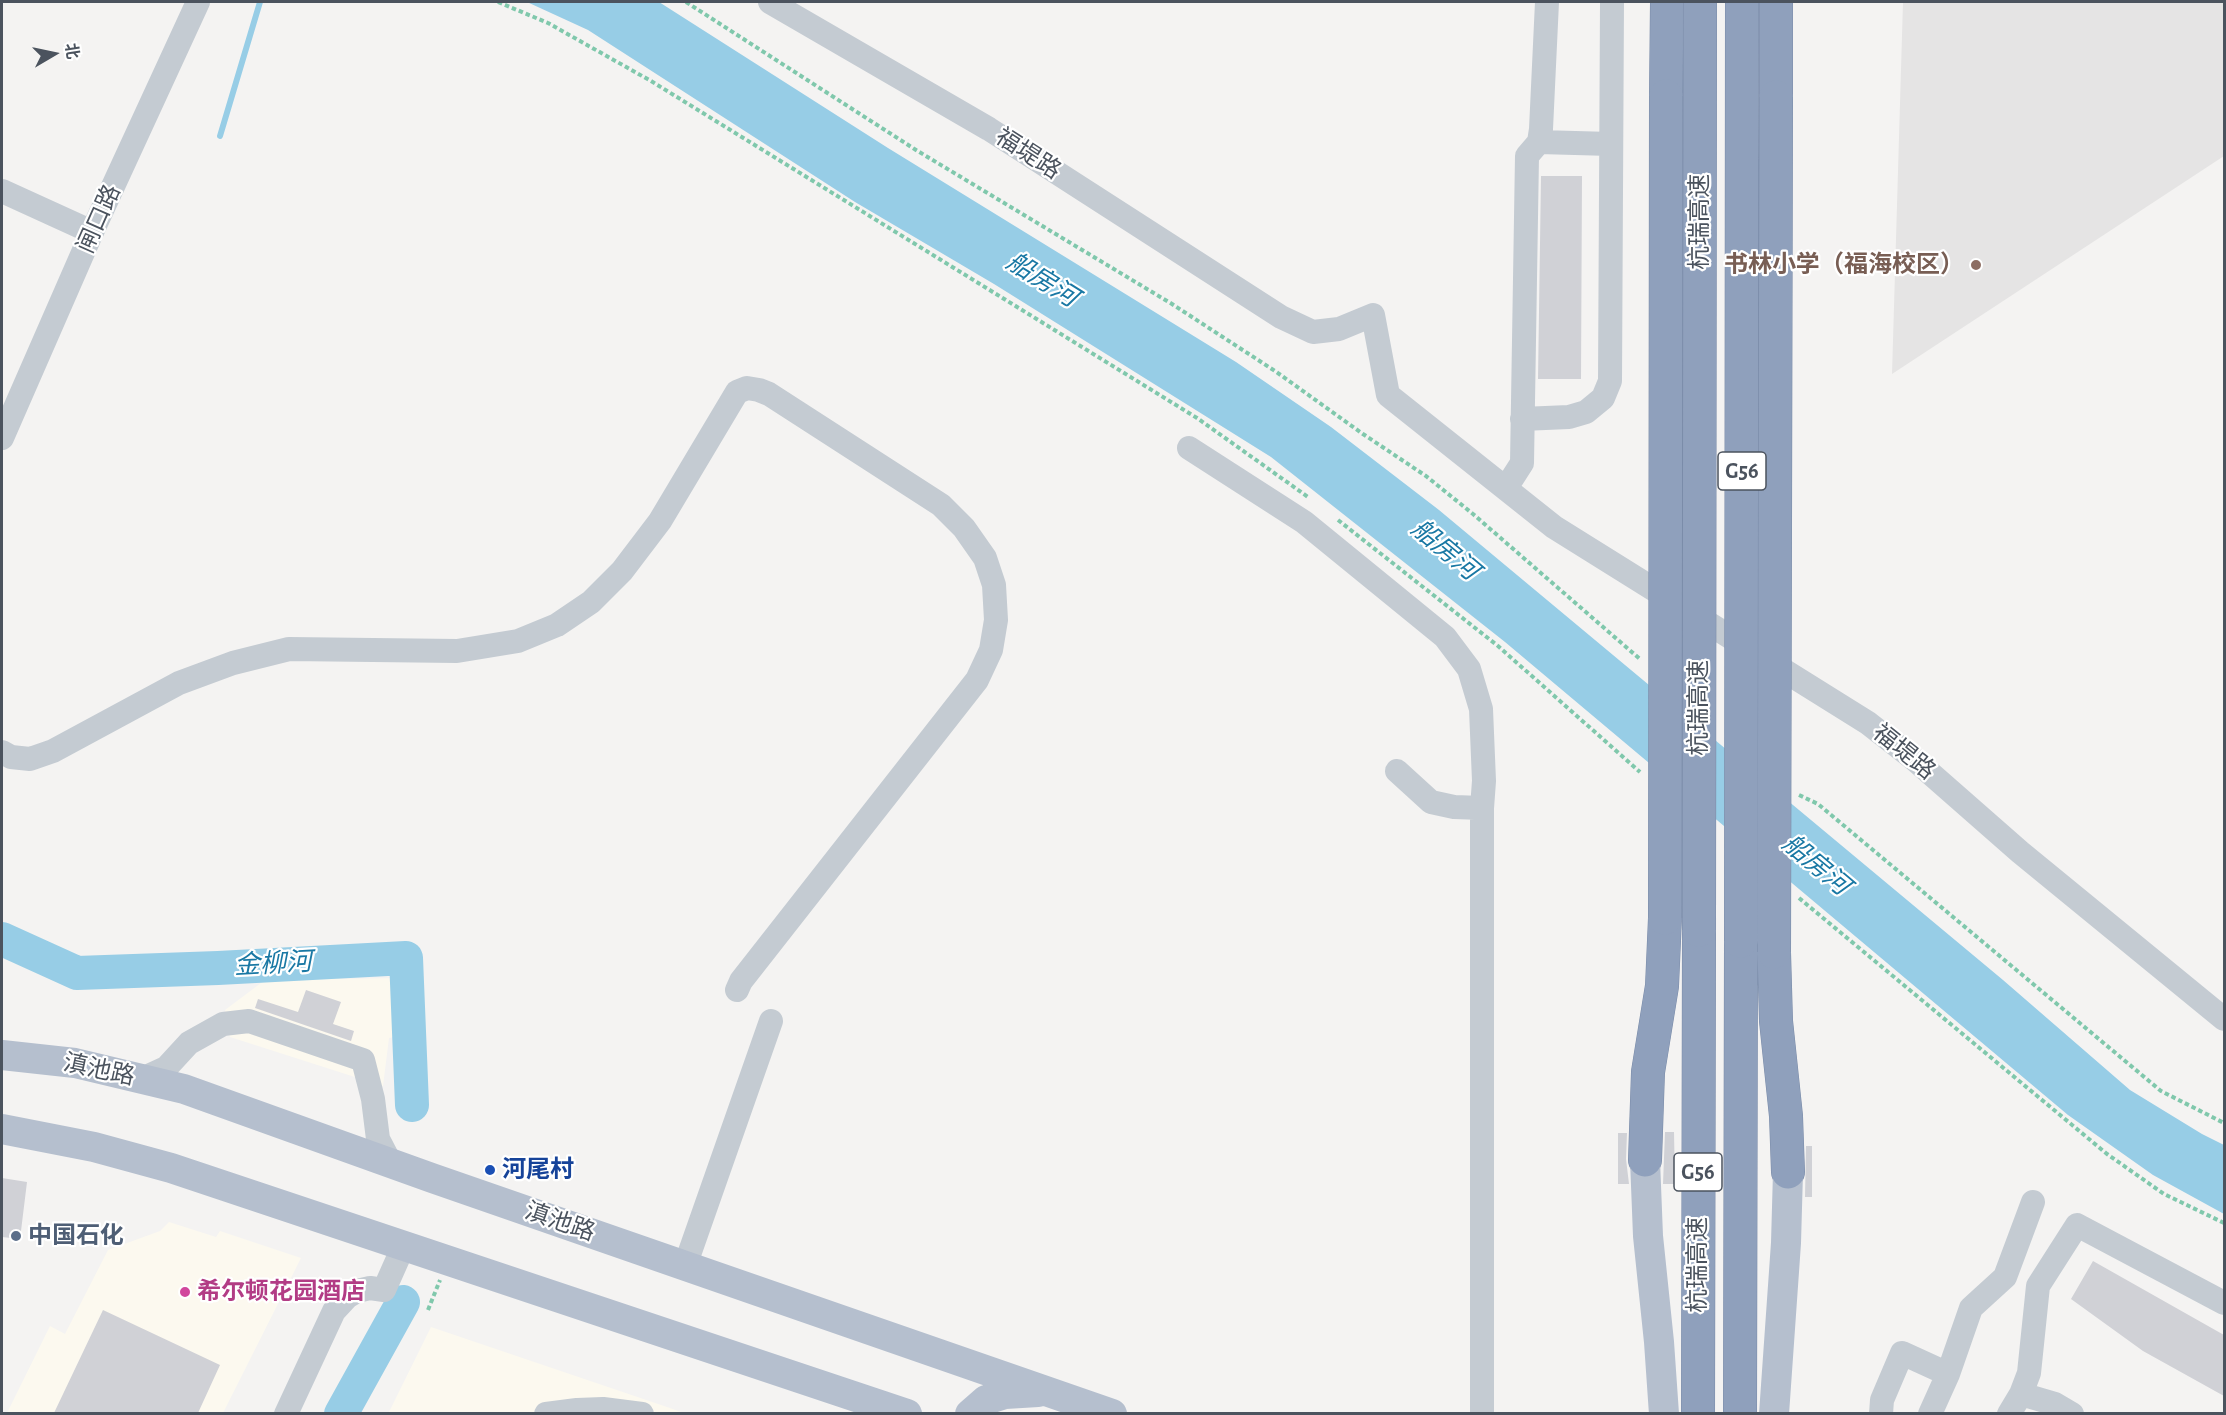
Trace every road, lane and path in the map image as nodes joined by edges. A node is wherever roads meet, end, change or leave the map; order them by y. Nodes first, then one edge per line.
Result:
1 (198, 2) edge
2 (498, 2) edge
3 (686, 2) edge
4 (770, 2) edge
5 (1547, 2) edge
6 (1612, 2) edge
7 (1667, 2) edge
8 (1700, 2) edge
9 (1742, 2) edge
10 (1776, 2) edge
11 (1539, 142) junction
12 (1611, 144) junction
13 (2, 191) edge
14 (92, 232) junction
15 (7, 412) edge
16 (1197, 418) dead end
17 (1522, 418) junction
18 (2, 438) edge
19 (1189, 448) dead end
20 (1506, 488) junction
21 (1650, 667) dead end
22 (2, 752) edge
23 (1397, 771) dead end
24 (1798, 795) dead end
25 (1482, 808) junction
26 (737, 990) dead end
27 (2224, 1018) edge
28 (771, 1021) dead end
29 (2, 1055) edge
30 (142, 1079) junction
31 (2224, 1123) edge
32 (2, 1129) edge
33 (1645, 1160) joint
34 (391, 1164) junction
35 (1788, 1172) joint
36 (2033, 1202) dead end
37 (404, 1245) junction
38 (448, 1260) junction
39 (686, 1266) junction
40 (2224, 1303) edge
41 (428, 1310) dead end
42 (1948, 1374) junction
43 (1053, 1393) junction
44 (849, 1394) junction
45 (2015, 1404) edge
46 (286, 1413) edge
47 (546, 1413) edge
48 (642, 1413) edge
49 (879, 1413) edge
50 (906, 1413) edge
51 (970, 1413) edge
52 (1112, 1413) edge
53 (1482, 1413) edge
54 (1664, 1413) edge
55 (1698, 1413) edge
56 (1740, 1413) edge
57 (1774, 1413) edge
58 (1881, 1413) edge
59 (1930, 1413) edge
60 (2072, 1413) edge

1 - 14 street, 闸口路
2 - 16 path
3 - 21 path
4 - 20 street, 福堤路
5 - 11 street
6 - 12 street
7 - 33 highway, bridge
8 - 55 highway, 杭瑞高速 / G56, bridge
9 - 56 highway, 杭瑞高速 / G56, bridge
10 - 35 highway, bridge
11 - 12 street
11 - 17 street
12 - 17 street
13 - 14 street
14 - 15 street, 闸口路
15 - 18 street, 闸口路
17 - 20 street
19 - 25 street
20 - 27 street, 福堤路
22 - 26 street
23 - 25 street
24 - 31 path
25 - 53 street
28 - 39 street
29 - 30 main road, 滇池路
30 - 34 main road, 滇池路
30 - 34 street
32 - 37 main road
33 - 54 main road
34 - 39 main road, 滇池路
35 - 57 main road
36 - 42 street
37 - 38 main road
37 - 46 street
38 - 41 path
38 - 44 main road
39 - 43 main road, 滇池路
40 - 45 street
42 - 58 street
42 - 59 street
43 - 51 main road
43 - 52 main road, 滇池路
44 - 49 main road
44 - 50 main road
45 - 60 street
47 - 48 street

